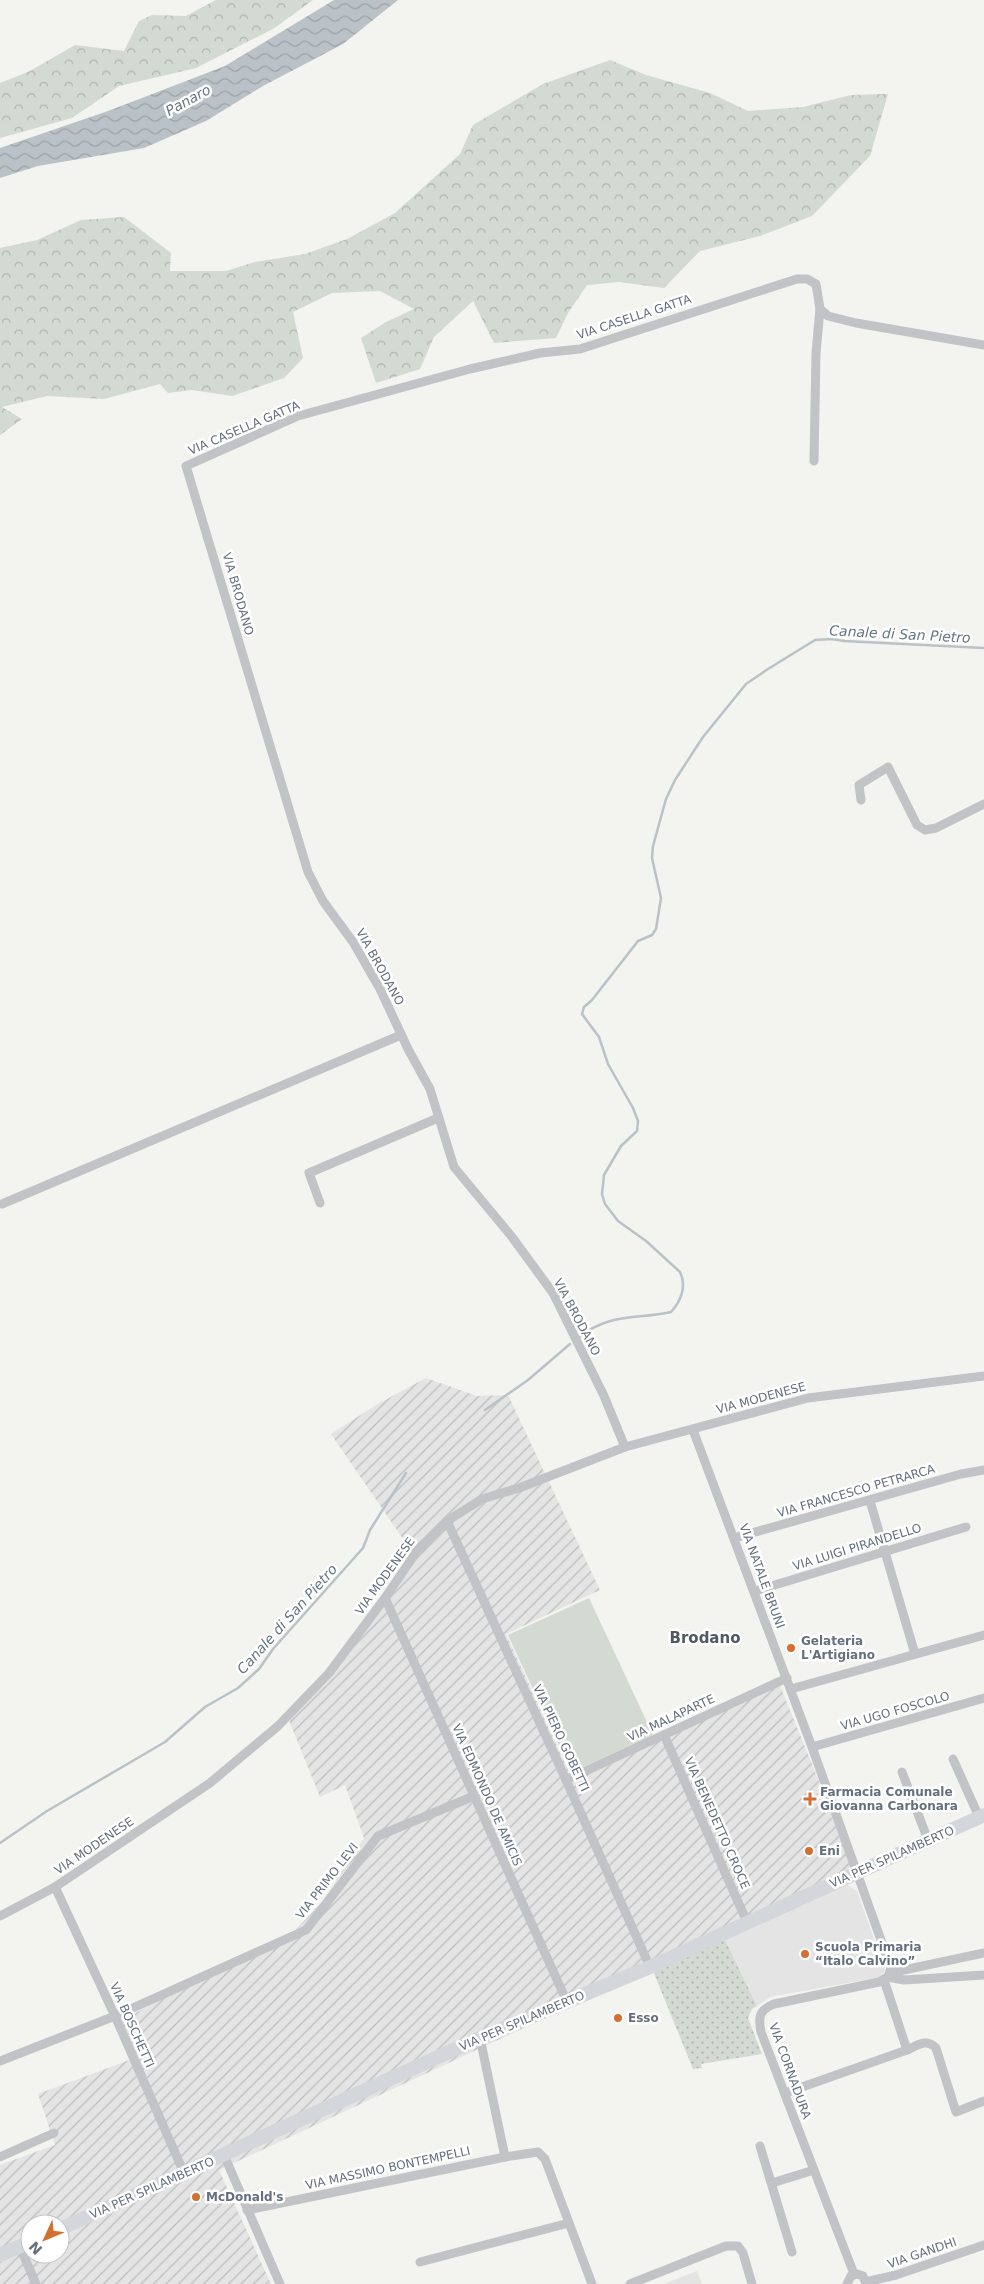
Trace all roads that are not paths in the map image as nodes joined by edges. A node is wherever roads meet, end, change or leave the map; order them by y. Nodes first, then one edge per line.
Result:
1 (820, 309) junction
2 (984, 345) edge
3 (814, 461) dead end
4 (186, 466) joint
5 (861, 800) dead end
6 (984, 804) edge
7 (402, 1035) junction
8 (438, 1118) junction
9 (320, 1203) dead end
10 (2, 1204) dead end
11 (984, 1376) edge
12 (693, 1430) junction
13 (625, 1447) junction
14 (984, 1470) edge
15 (870, 1501) junction
16 (447, 1521) junction
17 (966, 1527) dead end
18 (734, 1538) junction
19 (886, 1553) junction
20 (755, 1591) junction
21 (385, 1598) junction
22 (984, 1635) edge
23 (915, 1654) junction
24 (786, 1678) junction
25 (791, 1689) junction
26 (984, 1698) edge
27 (664, 1735) junction
28 (812, 1747) junction
29 (953, 1759) dead end
30 (902, 1772) dead end
31 (566, 1780) junction
32 (474, 1796) junction
33 (982, 1816) edge
34 (928, 1840) junction
35 (857, 1873) junction
36 (56, 1887) junction
37 (0, 1916) edge
38 (747, 1922) junction
39 (984, 1953) edge
40 (650, 1967) junction
41 (984, 1975) edge
42 (888, 1977) junction
43 (567, 2002) junction
44 (116, 2016) junction
45 (480, 2038) junction
46 (907, 2050) junction
47 (0, 2061) edge
48 (784, 2093) junction
49 (984, 2101) edge
50 (54, 2133) dead end
51 (760, 2146) dead end
52 (224, 2155) junction
53 (505, 2156) junction
54 (0, 2157) edge
55 (814, 2170) junction
56 (184, 2173) junction
57 (772, 2183) junction
58 (246, 2210) junction
59 (569, 2223) junction
60 (70, 2224) edge
61 (984, 2244) edge
62 (20, 2246) edge
63 (792, 2252) dead end
64 (0, 2255) edge
65 (420, 2262) dead end
66 (30, 2264) edge
67 (854, 2274) junction
68 (866, 2283) edge
69 (36, 2284) edge
70 (280, 2284) edge
71 (592, 2284) edge
72 (630, 2284) edge
73 (752, 2284) edge
74 (847, 2284) edge

1 - 2 street
1 - 3 street
1 - 4 street, VIA CASELLA GATTA
4 - 7 street, VIA BRODANO
5 - 6 street
7 - 8 street, VIA BRODANO
7 - 10 street
8 - 9 street
8 - 13 street, VIA BRODANO
11 - 12 street, VIA MODENESE
12 - 13 street, VIA MODENESE
12 - 18 street, VIA NATALE BRUNI
13 - 16 street, VIA MODENESE
14 - 15 street, VIA FRANCESCO PETRARCA
15 - 18 street, VIA FRANCESCO PETRARCA
15 - 19 street
16 - 21 street, VIA MODENESE
16 - 31 street, VIA PIERO GOBETTI
17 - 19 street, VIA LUIGI PIRANDELLO
18 - 20 street, VIA NATALE BRUNI
19 - 20 street, VIA LUIGI PIRANDELLO
19 - 23 street
20 - 24 street, VIA NATALE BRUNI
21 - 32 street, VIA EDMONDO DE AMICIS
21 - 36 street, VIA MODENESE
22 - 23 street
23 - 25 street
24 - 25 street, VIA NATALE BRUNI
24 - 27 street, VIA MALAPARTE
25 - 28 street, VIA NATALE BRUNI
26 - 28 street, VIA UGO FOSCOLO
27 - 31 street, VIA MALAPARTE
27 - 38 street, VIA BENEDETTO CROCE
28 - 35 street, VIA NATALE BRUNI
29 - 33 street
30 - 34 street
31 - 40 street, VIA PIERO GOBETTI
32 - 43 street, VIA EDMONDO DE AMICIS
32 - 44 street, VIA PRIMO LEVI
33 - 34 main road, VIA PER SPILAMBERTO
34 - 35 main road, VIA PER SPILAMBERTO
35 - 38 main road, VIA PER SPILAMBERTO
35 - 42 street
36 - 37 street, VIA MODENESE
36 - 44 street, VIA BOSCHETTI
38 - 40 main road, VIA PER SPILAMBERTO
39 - 42 street
40 - 43 main road, VIA PER SPILAMBERTO
41 - 42 street
42 - 46 street
42 - 48 street, VIA CORNADURA
43 - 45 main road, VIA PER SPILAMBERTO
44 - 47 street, VIA PRIMO LEVI
44 - 56 street, VIA BOSCHETTI
45 - 52 main road, VIA PER SPILAMBERTO
45 - 53 street
46 - 48 street
46 - 49 street
48 - 55 street, VIA CORNADURA
50 - 54 street
51 - 57 street
52 - 56 main road, VIA PER SPILAMBERTO
52 - 58 street
53 - 58 street, VIA MASSIMO BONTEMPELLI
53 - 59 street, VIA MASSIMO BONTEMPELLI
55 - 57 street
55 - 67 street, VIA CORNADURA
56 - 60 main road, VIA PER SPILAMBERTO
57 - 63 street
58 - 70 street
59 - 65 street
59 - 71 street, VIA MASSIMO BONTEMPELLI
61 - 68 street, VIA GANDHI
62 - 64 main road
66 - 69 street
67 - 68 street
67 - 74 street
72 - 73 street

